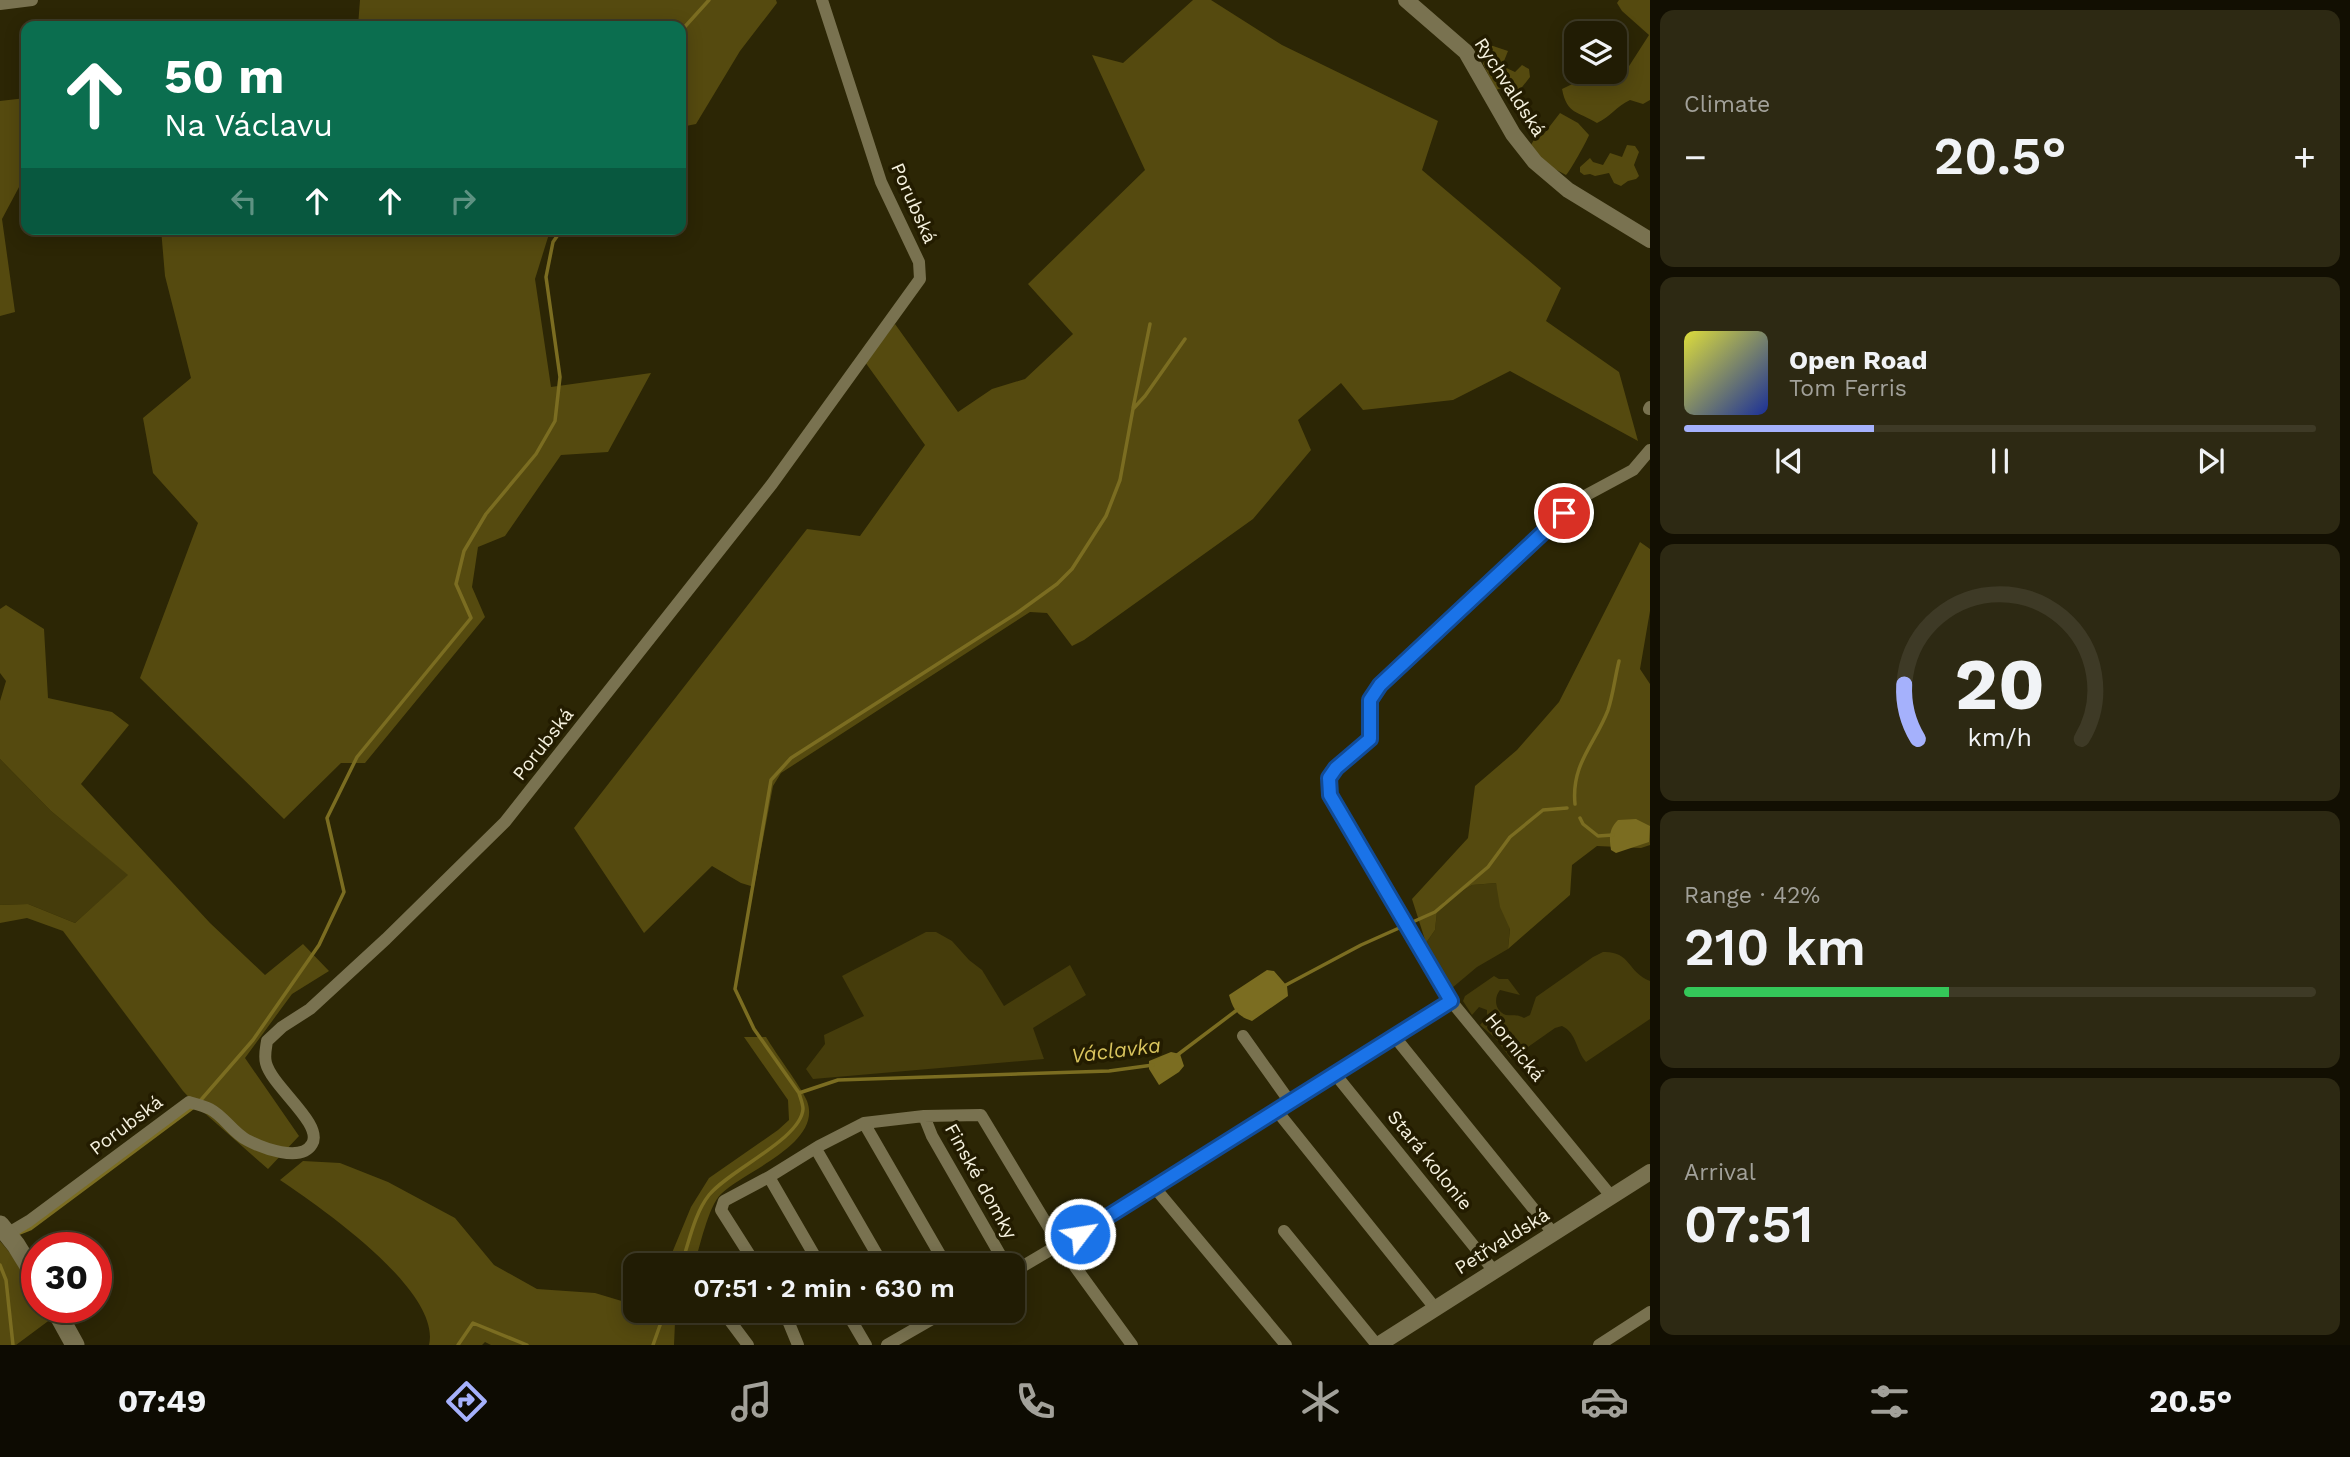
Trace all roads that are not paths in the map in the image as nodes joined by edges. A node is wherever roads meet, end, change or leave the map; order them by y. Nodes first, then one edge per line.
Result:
1 (32, 0) edge
2 (822, 0) edge
3 (1406, 0) edge
4 (0, 4) edge
5 (1650, 240) edge
6 (1650, 450) edge
7 (1451, 1001) junction
8 (1243, 1036) dead end
9 (1394, 1036) junction
10 (1335, 1074) junction
11 (1290, 1102) junction
12 (1277, 1111) junction
13 (924, 1116) junction
14 (864, 1123) junction
15 (816, 1149) junction
16 (1650, 1172) edge
17 (769, 1177) junction
18 (1155, 1188) junction
19 (1611, 1196) junction
20 (1284, 1231) dead end
21 (1553, 1233) junction
22 (8, 1235) edge
23 (1060, 1246) junction
24 (748, 1253) edge
25 (813, 1253) edge
26 (876, 1253) edge
27 (939, 1253) edge
28 (999, 1253) edge
29 (21, 1255) edge
30 (1025, 1265) edge
31 (1494, 1271) junction
32 (1436, 1308) junction
33 (1650, 1312) edge
34 (63, 1323) edge
35 (732, 1323) edge
36 (789, 1323) edge
37 (853, 1323) edge
38 (916, 1323) edge
39 (925, 1323) edge
40 (918, 1327) junction
41 (75, 1345) edge
42 (748, 1345) edge
43 (798, 1345) edge
44 (866, 1345) edge
45 (887, 1345) edge
46 (1132, 1345) edge
47 (1286, 1345) edge
48 (1377, 1345) edge
49 (1599, 1345) edge

1 - 4 street
2 - 22 street, Porubská
3 - 5 street, Rychvaldská
6 - 7 street, Hornická
7 - 9 street
7 - 19 street, Hornická
8 - 11 street
9 - 10 street
9 - 21 street
10 - 11 street
10 - 31 street, Stará kolonie
11 - 12 street
12 - 18 street
12 - 32 street
13 - 14 street, Finské domky
13 - 23 street, Finské domky
13 - 28 street, Finské domky
14 - 15 street, Finské domky
14 - 27 street
15 - 17 street, Finské domky
15 - 26 street
16 - 19 street, Petřvaldská
17 - 24 street, Finské domky
17 - 25 street
18 - 23 street
18 - 47 street
19 - 21 street, Petřvaldská
20 - 48 street
21 - 31 street, Petřvaldská
22 - 29 main road
23 - 30 street
23 - 46 street
31 - 32 street, Petřvaldská
32 - 48 street, Petřvaldská
33 - 49 street
34 - 41 main road
35 - 42 street
36 - 43 street
37 - 44 street
38 - 40 street
39 - 40 street
40 - 45 street

